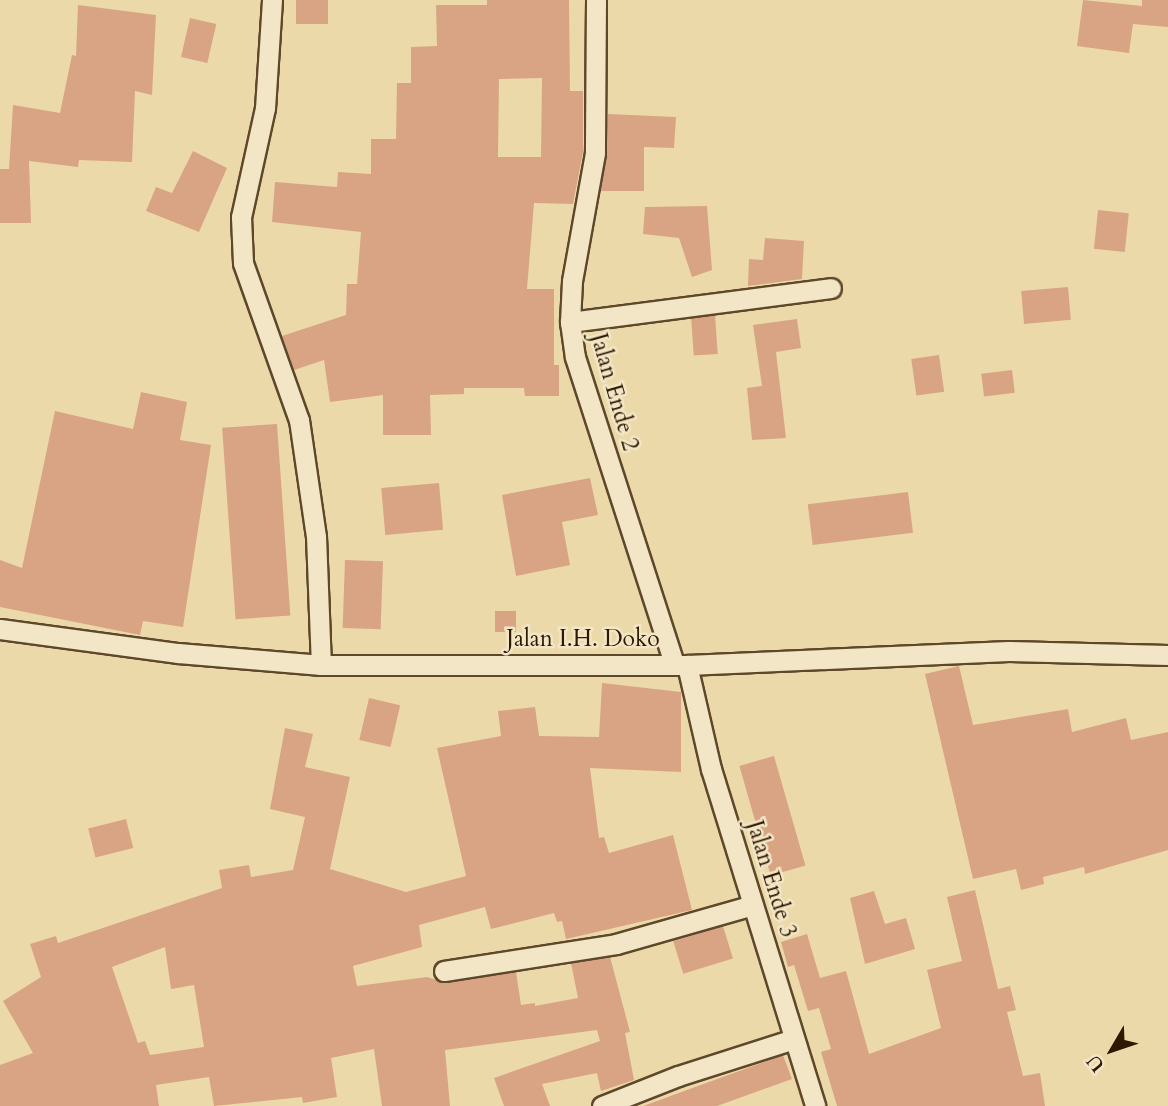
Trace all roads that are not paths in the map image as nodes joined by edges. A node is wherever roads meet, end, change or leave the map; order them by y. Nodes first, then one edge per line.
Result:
1 (272, 0) edge
2 (596, 0) edge
3 (831, 288) dead end
4 (570, 322) junction
5 (0, 629) edge
6 (1168, 655) edge
7 (680, 664) junction
8 (321, 665) junction
9 (753, 905) junction
10 (444, 971) dead end
11 (794, 1040) junction
12 (602, 1106) edge
13 (815, 1106) edge

1 - 8 street
2 - 4 street, Jalan Ende 2
3 - 4 street
4 - 7 street, Jalan Ende 2
5 - 8 street, Jalan I.H. Doko
6 - 7 street, Jalan I.H. Doko
7 - 8 street, Jalan I.H. Doko
7 - 9 street, Jalan Ende 3
9 - 10 street
9 - 11 street, Jalan Ende 3
11 - 12 street
11 - 13 street, Jalan Ende 3

